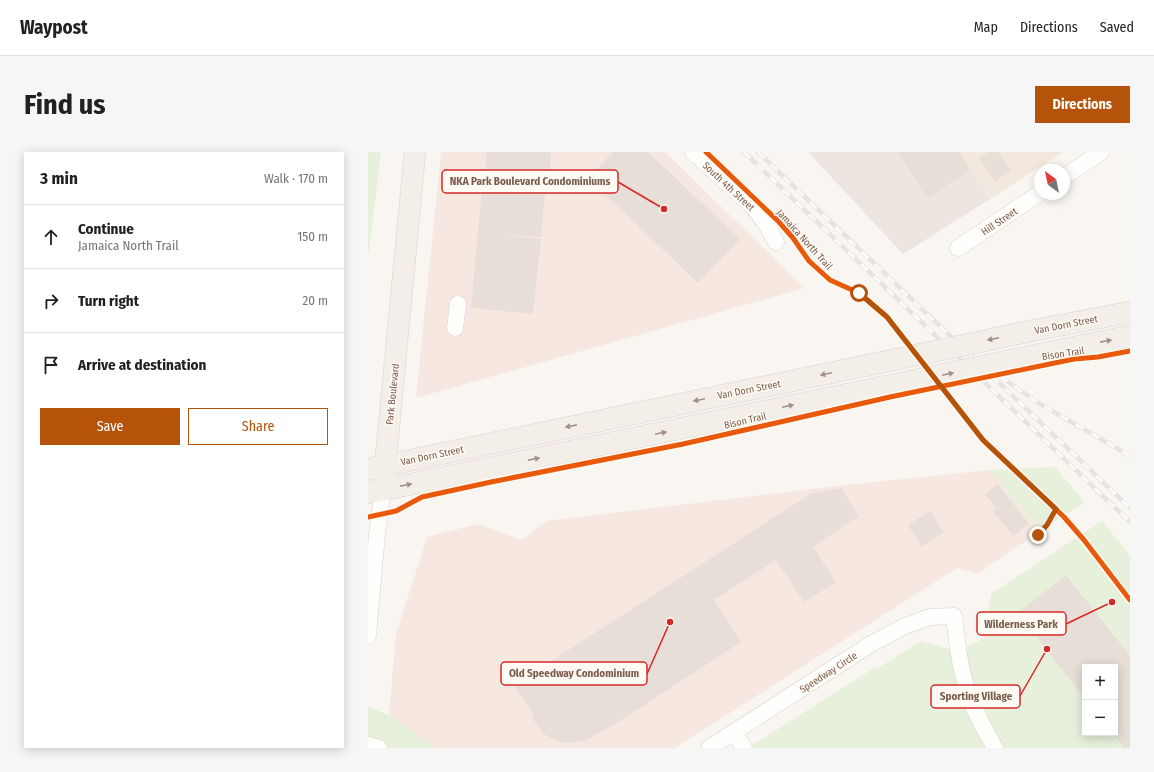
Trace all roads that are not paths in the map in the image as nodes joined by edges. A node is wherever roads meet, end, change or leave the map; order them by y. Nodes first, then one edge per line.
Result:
1 (415, 152) edge
2 (692, 152) edge
3 (1101, 152) edge
4 (1070, 173) edge
5 (1034, 197) edge
6 (776, 242) dead end
7 (958, 248) dead end
8 (458, 304) dead end
9 (1130, 312) edge
10 (455, 328) dead end
11 (1130, 336) edge
12 (377, 467) edge
13 (376, 491) edge
14 (368, 636) edge
15 (734, 732) junction
16 (368, 745) edge
17 (378, 748) edge
18 (710, 748) edge
19 (744, 748) edge
20 (995, 748) edge

1 - 12 main road, Park Boulevard
2 - 6 street, South 4th Street
3 - 4 street
5 - 7 street, Hill Street
8 - 10 street
9 -> 12 main road, Van Dorn Street, bridge
13 -> 11 main road, bridge
12 - 13 main road, Park Boulevard
13 - 14 street, Park Boulevard
15 - 18 street, Speedway Circle
15 - 19 street
15 - 20 street, Speedway Circle
16 - 17 street

